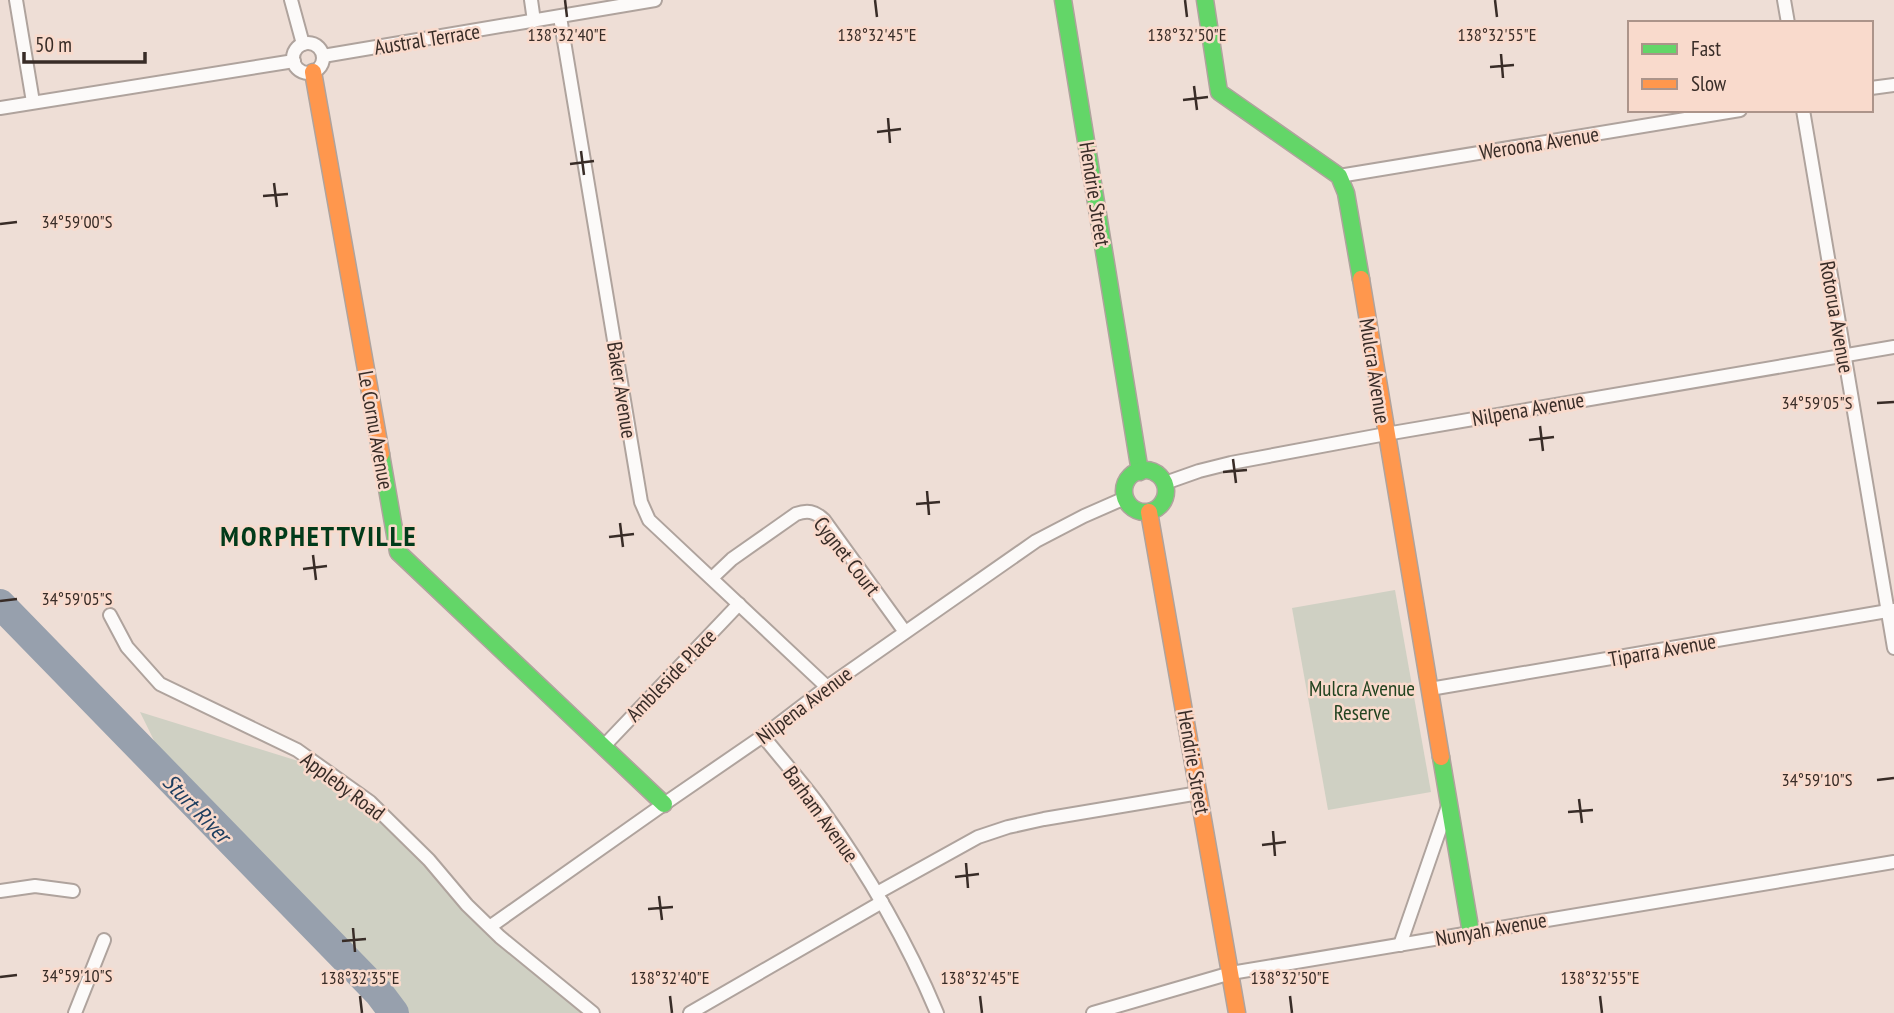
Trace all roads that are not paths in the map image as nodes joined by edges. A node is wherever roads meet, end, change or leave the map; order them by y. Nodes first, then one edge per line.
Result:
1 (16, 0) edge
2 (291, 0) edge
3 (531, 0) edge
4 (654, 0) edge
5 (1063, 0) edge
6 (1205, 0) edge
7 (1784, 0) edge
8 (560, 17) junction
9 (534, 21) junction
10 (1788, 21) edge
11 (303, 44) junction
12 (323, 56) junction
13 (293, 61) junction
14 (313, 72) junction
15 (1894, 85) edge
16 (1873, 88) edge
17 (33, 102) junction
18 (0, 108) edge
19 (1728, 112) edge
20 (1803, 112) edge
21 (1339, 176) junction
22 (1894, 347) edge
23 (1843, 355) junction
24 (1386, 434) junction
25 (1140, 471) junction
26 (1165, 483) junction
27 (1125, 498) junction
28 (1149, 512) junction
29 (712, 578) junction
30 (739, 604) junction
31 (1891, 610) edge
32 (110, 615) dead end
33 (905, 632) junction
34 (1894, 648) edge
35 (827, 687) junction
36 (1430, 689) junction
37 (764, 736) junction
38 (603, 747) junction
39 (1199, 793) junction
40 (1449, 802) junction
41 (664, 804) junction
42 (1894, 862) edge
43 (0, 891) edge
44 (73, 891) dead end
45 (879, 897) junction
46 (491, 926) junction
47 (1471, 933) junction
48 (104, 940) dead end
49 (1400, 945) junction
50 (1231, 973) junction
51 (75, 1013) edge
52 (593, 1013) edge
53 (690, 1013) edge
54 (937, 1013) edge
55 (1093, 1013) edge
56 (1237, 1013) edge

1 - 17 street
2 - 11 street
3 - 9 street
4 - 8 street, Austral Terrace
5 - 25 street, Hendrie Street
6 - 21 street
7 - 10 street
8 - 9 street, Austral Terrace
8 - 29 street, Baker Avenue
9 - 12 street, Austral Terrace
11 - 12 street
11 - 13 street
12 - 14 street
13 - 14 street
13 - 17 street
14 - 38 street, Le Cornu Avenue
15 - 16 street
17 - 18 street
19 - 21 street, Weroona Avenue
20 - 23 street, Rotorua Avenue
21 - 24 street, Mulcra Avenue
22 - 23 street, Nilpena Avenue
23 - 24 street, Nilpena Avenue
23 - 31 street, Rotorua Avenue
24 - 26 street, Nilpena Avenue
24 - 36 street, Mulcra Avenue
25 - 26 street
25 - 27 street
26 - 28 street
27 - 28 street
27 - 33 street, Nilpena Avenue
28 - 39 street, Hendrie Street
29 - 30 street, Baker Avenue
29 - 33 street, Cygnet Court
30 - 35 street, Baker Avenue
30 - 38 street, Ambleside Place
31 - 34 street, Rotorua Avenue
31 - 36 street, Tiparra Avenue
32 - 46 street, Appleby Road
33 - 35 street, Nilpena Avenue
35 - 37 street, Nilpena Avenue
36 - 40 street, Mulcra Avenue
37 - 41 street, Nilpena Avenue
37 - 45 street, Barham Avenue
38 - 41 street, Le Cornu Avenue
39 - 45 street
39 - 50 street, Hendrie Street
40 - 47 street, Mulcra Avenue
40 - 49 street, Mulcra Avenue
41 - 46 street, Nilpena Avenue
42 - 47 street, Nunyah Avenue
43 - 44 street
45 - 53 street
45 - 54 street, Barham Avenue
46 - 52 street, Appleby Road
47 - 49 street, Nunyah Avenue
48 - 51 street
49 - 50 street, Nunyah Avenue
50 - 55 street, Nunyah Avenue
50 - 56 street, Hendrie Street

